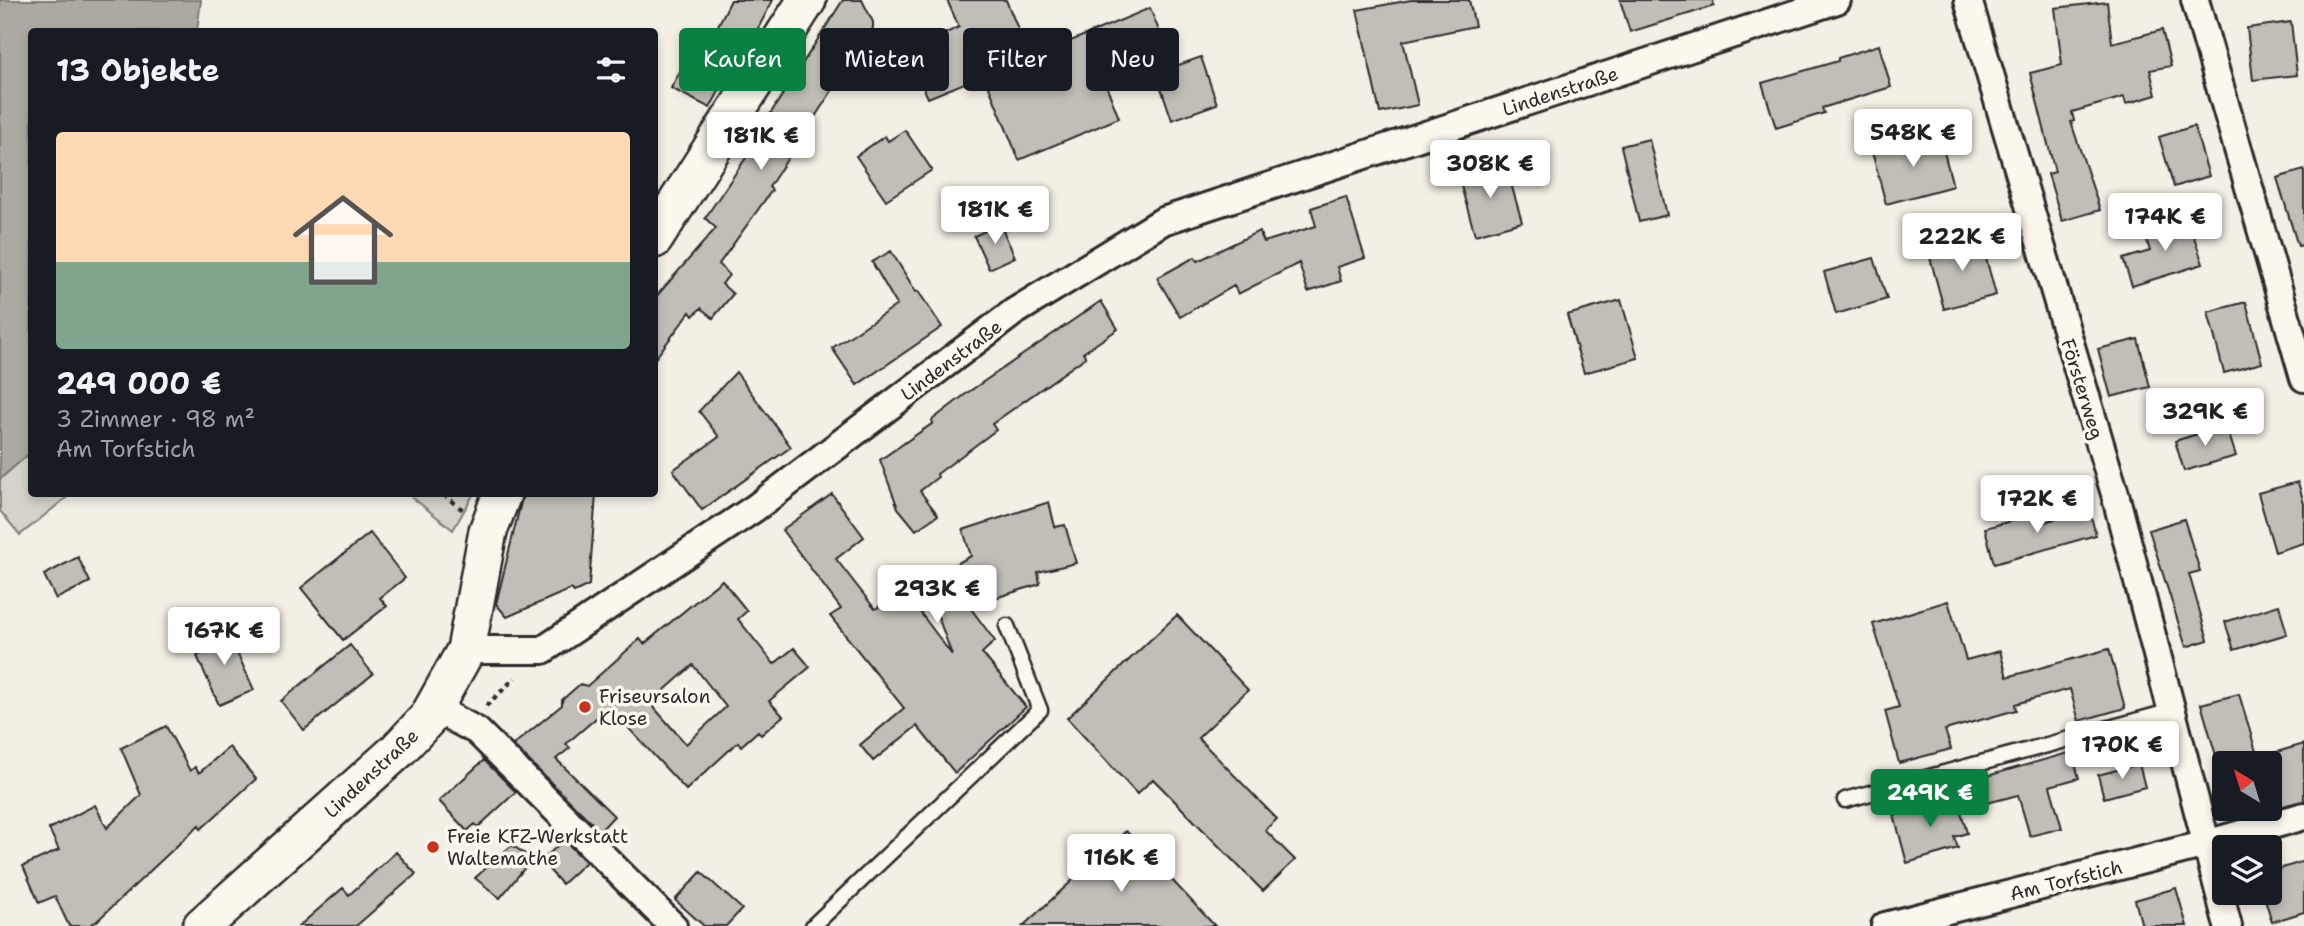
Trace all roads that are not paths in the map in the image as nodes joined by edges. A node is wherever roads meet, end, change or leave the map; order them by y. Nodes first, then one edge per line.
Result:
1 (807, 0) edge
2 (1837, 0) edge
3 (1968, 0) edge
4 (2194, 0) edge
5 (658, 233) edge
6 (2293, 300) edge
7 (2304, 377) edge
8 (501, 497) edge
9 (1007, 626) dead end
10 (466, 650) junction
11 (434, 708) junction
12 (2172, 711) junction
13 (1845, 800) dead end
14 (2304, 816) edge
15 (2206, 844) junction
16 (202, 926) edge
17 (673, 926) edge
18 (813, 926) edge
19 (1885, 926) edge
20 (2228, 926) edge

1 - 5 street
2 - 10 street, Lindenstraße
3 - 12 street, Försterweg
4 - 6 street
6 - 7 street
8 - 10 street
9 - 18 lane
10 - 11 street, Lindenstraße
11 - 16 street, Lindenstraße
11 - 17 street
12 - 13 lane
12 - 15 street, Försterweg
14 - 15 street
15 - 19 street, Am Torfstich
15 - 20 street, Försterweg

